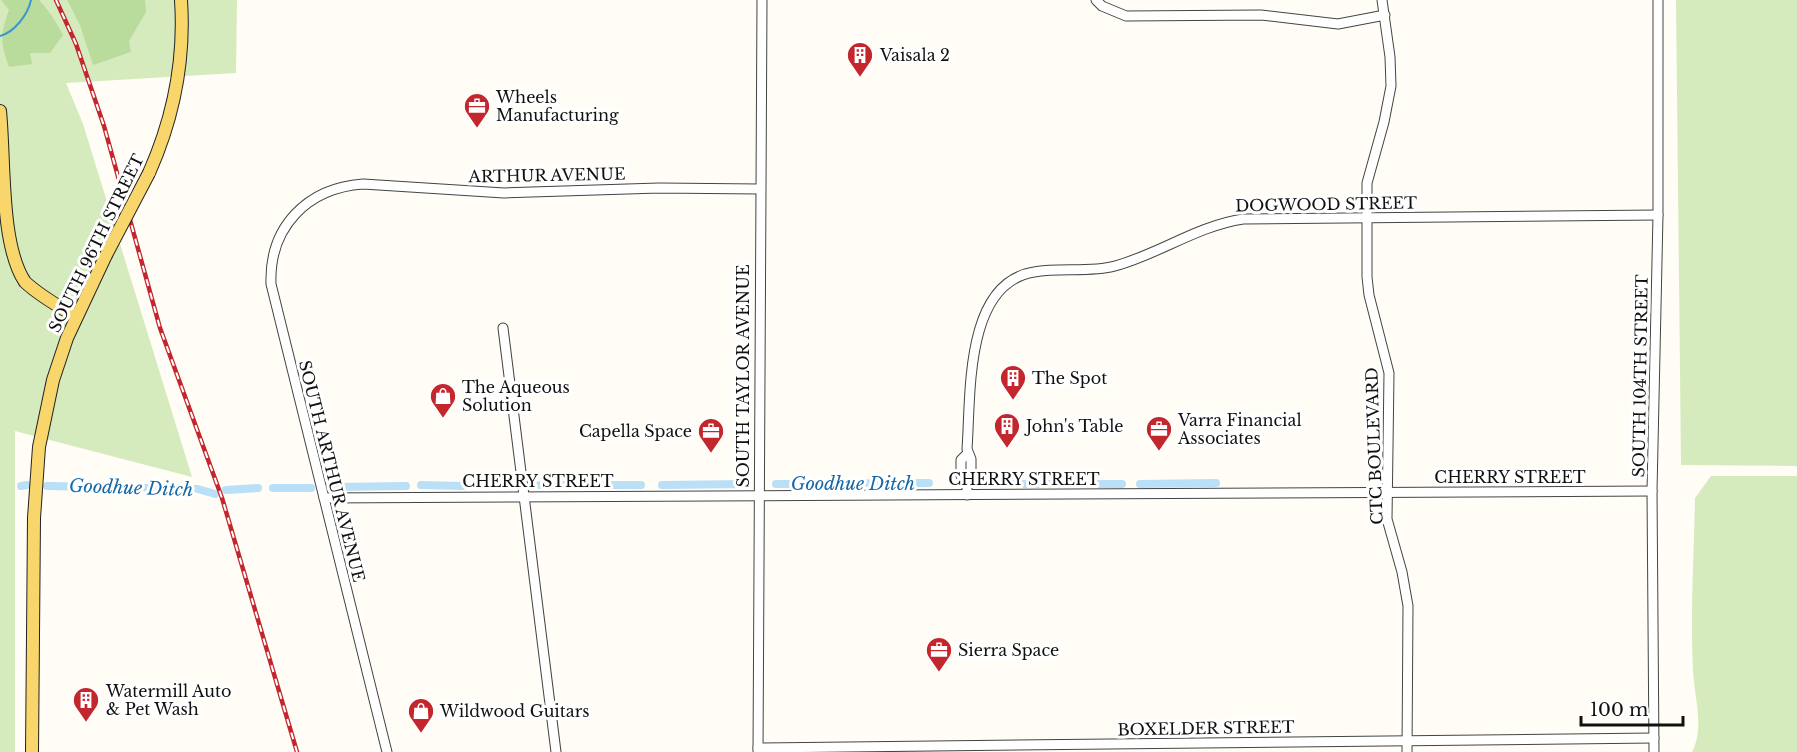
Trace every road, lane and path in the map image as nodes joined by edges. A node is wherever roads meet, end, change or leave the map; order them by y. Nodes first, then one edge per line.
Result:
1 (181, 0) edge
2 (762, 0) edge
3 (1096, 0) edge
4 (1382, 0) edge
5 (1658, 0) edge
6 (1385, 15) junction
7 (0, 111) edge
8 (759, 189) junction
9 (305, 205) joint
10 (1658, 215) junction
11 (1367, 218) junction
12 (75, 316) junction
13 (503, 328) dead end
14 (1652, 491) junction
15 (1387, 493) junction
16 (758, 495) junction
17 (967, 495) junction
18 (524, 496) junction
19 (324, 498) junction
20 (1654, 738) junction
21 (1407, 741) junction
22 (758, 750) edge
23 (33, 752) edge
24 (387, 752) edge
25 (556, 752) edge
26 (1407, 752) edge
27 (1654, 752) edge

1 - 12 main road, SOUTH 96TH STREET, bridge
2 - 8 street, SOUTH TAYLOR AVENUE
3 - 6 street
4 - 6 street, CTC BOULEVARD
5 - 10 street, SOUTH 104TH STREET
6 - 11 street, CTC BOULEVARD
7 - 12 main road
8 - 9 street, ARTHUR AVENUE
8 - 16 street, SOUTH TAYLOR AVENUE
9 - 19 street, SOUTH ARTHUR AVENUE
10 - 11 street, DOGWOOD STREET
10 - 14 street, SOUTH 104TH STREET
11 - 15 street, CTC BOULEVARD
11 - 17 street, DOGWOOD STREET
12 - 23 main road, SOUTH 96TH STREET
13 - 18 street
14 - 15 street, CHERRY STREET
14 - 20 street, SOUTH 104TH STREET
15 - 17 street, CHERRY STREET
15 - 21 street, CTC BOULEVARD
16 - 17 street, CHERRY STREET
16 - 18 street, CHERRY STREET
16 - 22 street, SOUTH TAYLOR AVENUE
18 - 19 street, CHERRY STREET
18 - 25 street
19 - 24 street, SOUTH ARTHUR AVENUE
20 - 21 street, BOXELDER STREET
20 - 27 street, SOUTH 104TH STREET
21 - 22 street, BOXELDER STREET
21 - 26 street, CTC BOULEVARD

